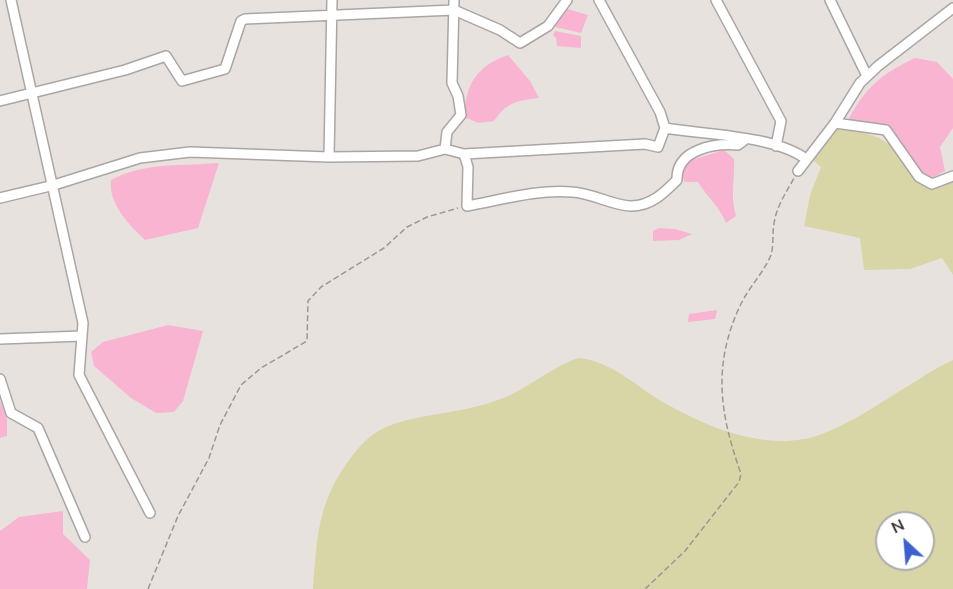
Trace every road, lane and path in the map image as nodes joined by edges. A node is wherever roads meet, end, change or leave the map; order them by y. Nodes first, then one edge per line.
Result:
1 (11, 0) edge
2 (332, 0) edge
3 (567, 0) edge
4 (599, 0) edge
5 (716, 0) edge
6 (830, 0) edge
7 (454, 5) edge
8 (953, 9) edge
9 (332, 17) junction
10 (867, 76) junction
11 (33, 93) junction
12 (0, 101) edge
13 (835, 123) junction
14 (665, 128) junction
15 (746, 138) junction
16 (776, 146) junction
17 (445, 149) junction
18 (464, 154) junction
19 (329, 157) junction
20 (806, 159) junction
21 (798, 171) joint
22 (953, 176) edge
23 (52, 186) junction
24 (0, 198) edge
25 (467, 206) junction
26 (82, 336) junction
27 (0, 339) edge
28 (0, 379) edge
29 (150, 513) dead end
30 (85, 537) dead end
31 (148, 589) edge
32 (645, 589) edge

1 - 11 street
2 - 9 street
3 - 7 street
4 - 14 street
5 - 16 street
6 - 10 street
7 - 9 street
7 - 17 street
8 - 10 street
9 - 11 street
9 - 19 street
10 - 13 street
11 - 12 street
11 - 23 street
13 - 20 street
13 - 22 street
14 - 15 street
14 - 18 street
15 - 16 street
15 - 25 street
16 - 20 street
17 - 18 street
17 - 19 street
18 - 25 street
19 - 23 street
20 - 21 street
21 - 32 path
23 - 24 street
23 - 26 street
25 - 31 path
26 - 27 street
26 - 29 street
28 - 30 street

